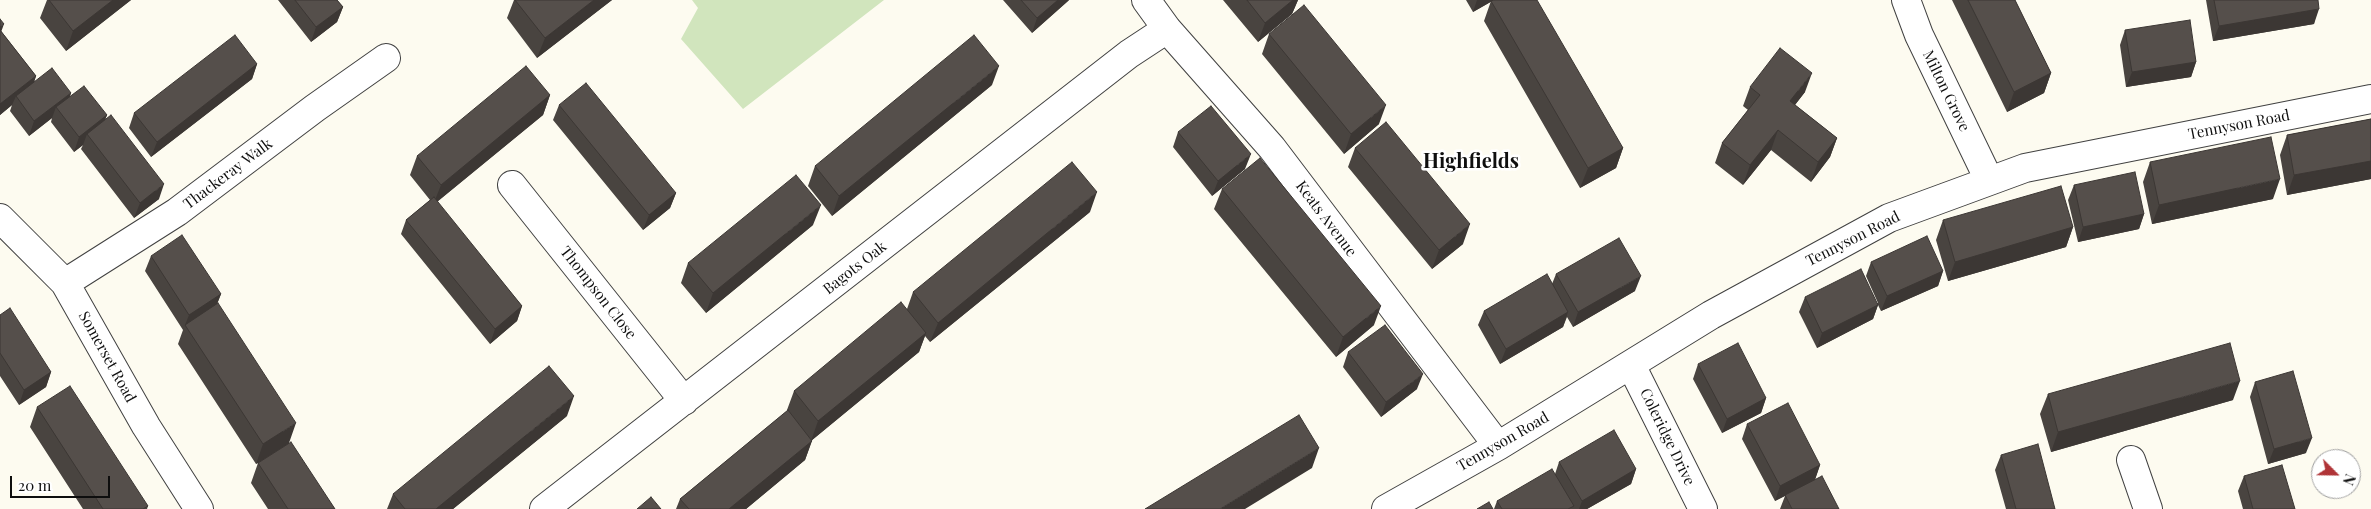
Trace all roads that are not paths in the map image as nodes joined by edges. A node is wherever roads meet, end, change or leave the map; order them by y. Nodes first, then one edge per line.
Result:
1 (1146, 0) edge
2 (1906, 0) edge
3 (1167, 29) junction
4 (386, 58) dead end
5 (2371, 99) edge
6 (1989, 180) junction
7 (512, 185) dead end
8 (0, 218) edge
9 (65, 283) junction
10 (1631, 365) junction
11 (684, 402) junction
12 (1498, 446) junction
13 (2131, 460) dead end
14 (199, 509) edge
15 (544, 509) edge
16 (1386, 509) edge
17 (1703, 509) edge
18 (2148, 509) edge

1 - 3 street, Keats Avenue
2 - 6 street, Milton Grove
3 - 11 street, Bagots Oak
3 - 12 street, Keats Avenue
4 - 9 street, Thackeray Walk
5 - 6 street, Tennyson Road
6 - 10 street, Tennyson Road
7 - 11 street, Thompson Close
8 - 9 street, Somerset Road
9 - 14 street, Somerset Road
10 - 12 street, Tennyson Road
10 - 17 street, Coleridge Drive
11 - 15 street, Bagots Oak
12 - 16 street, Tennyson Road
13 - 18 street

